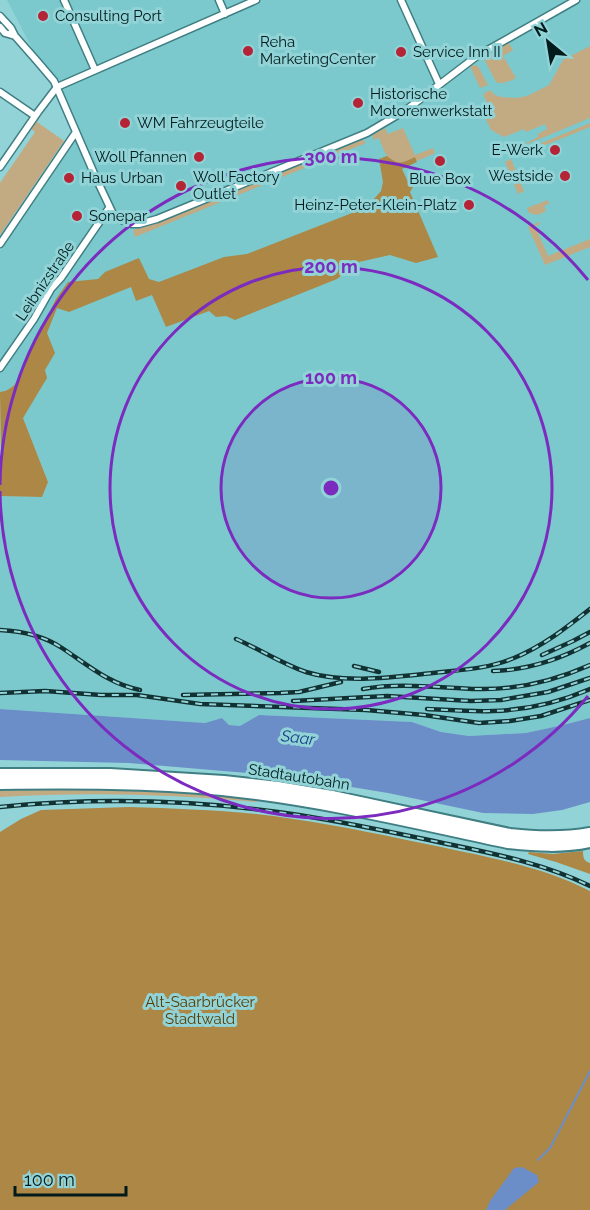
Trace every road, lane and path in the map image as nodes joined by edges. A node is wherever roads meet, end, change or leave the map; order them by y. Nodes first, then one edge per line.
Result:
1 (65, 0) edge
2 (219, 0) edge
3 (256, 0) edge
4 (401, 0) edge
5 (576, 0) edge
6 (225, 14) junction
7 (0, 16) edge
8 (0, 27) edge
9 (15, 36) junction
10 (95, 70) junction
11 (439, 84) junction
12 (57, 87) junction
13 (0, 92) edge
14 (35, 116) junction
15 (76, 132) junction
16 (0, 167) edge
17 (109, 208) junction
18 (0, 244) edge
19 (0, 368) edge
20 (0, 774) edge
21 (0, 784) edge
22 (590, 833) edge
23 (590, 843) edge

1 - 10 street
2 - 6 street
3 - 6 street
4 - 11 street
5 - 11 street
6 - 10 street
7 - 9 street
8 - 9 street
9 - 12 street
10 - 12 street
11 - 17 street
12 - 14 street
12 - 15 street
13 - 14 street
14 - 16 street
15 - 17 street
15 - 18 street
17 - 19 street, Leibnizstraße
20 - 22 highway, Stadtautobahn
21 - 23 highway, Stadtautobahn

